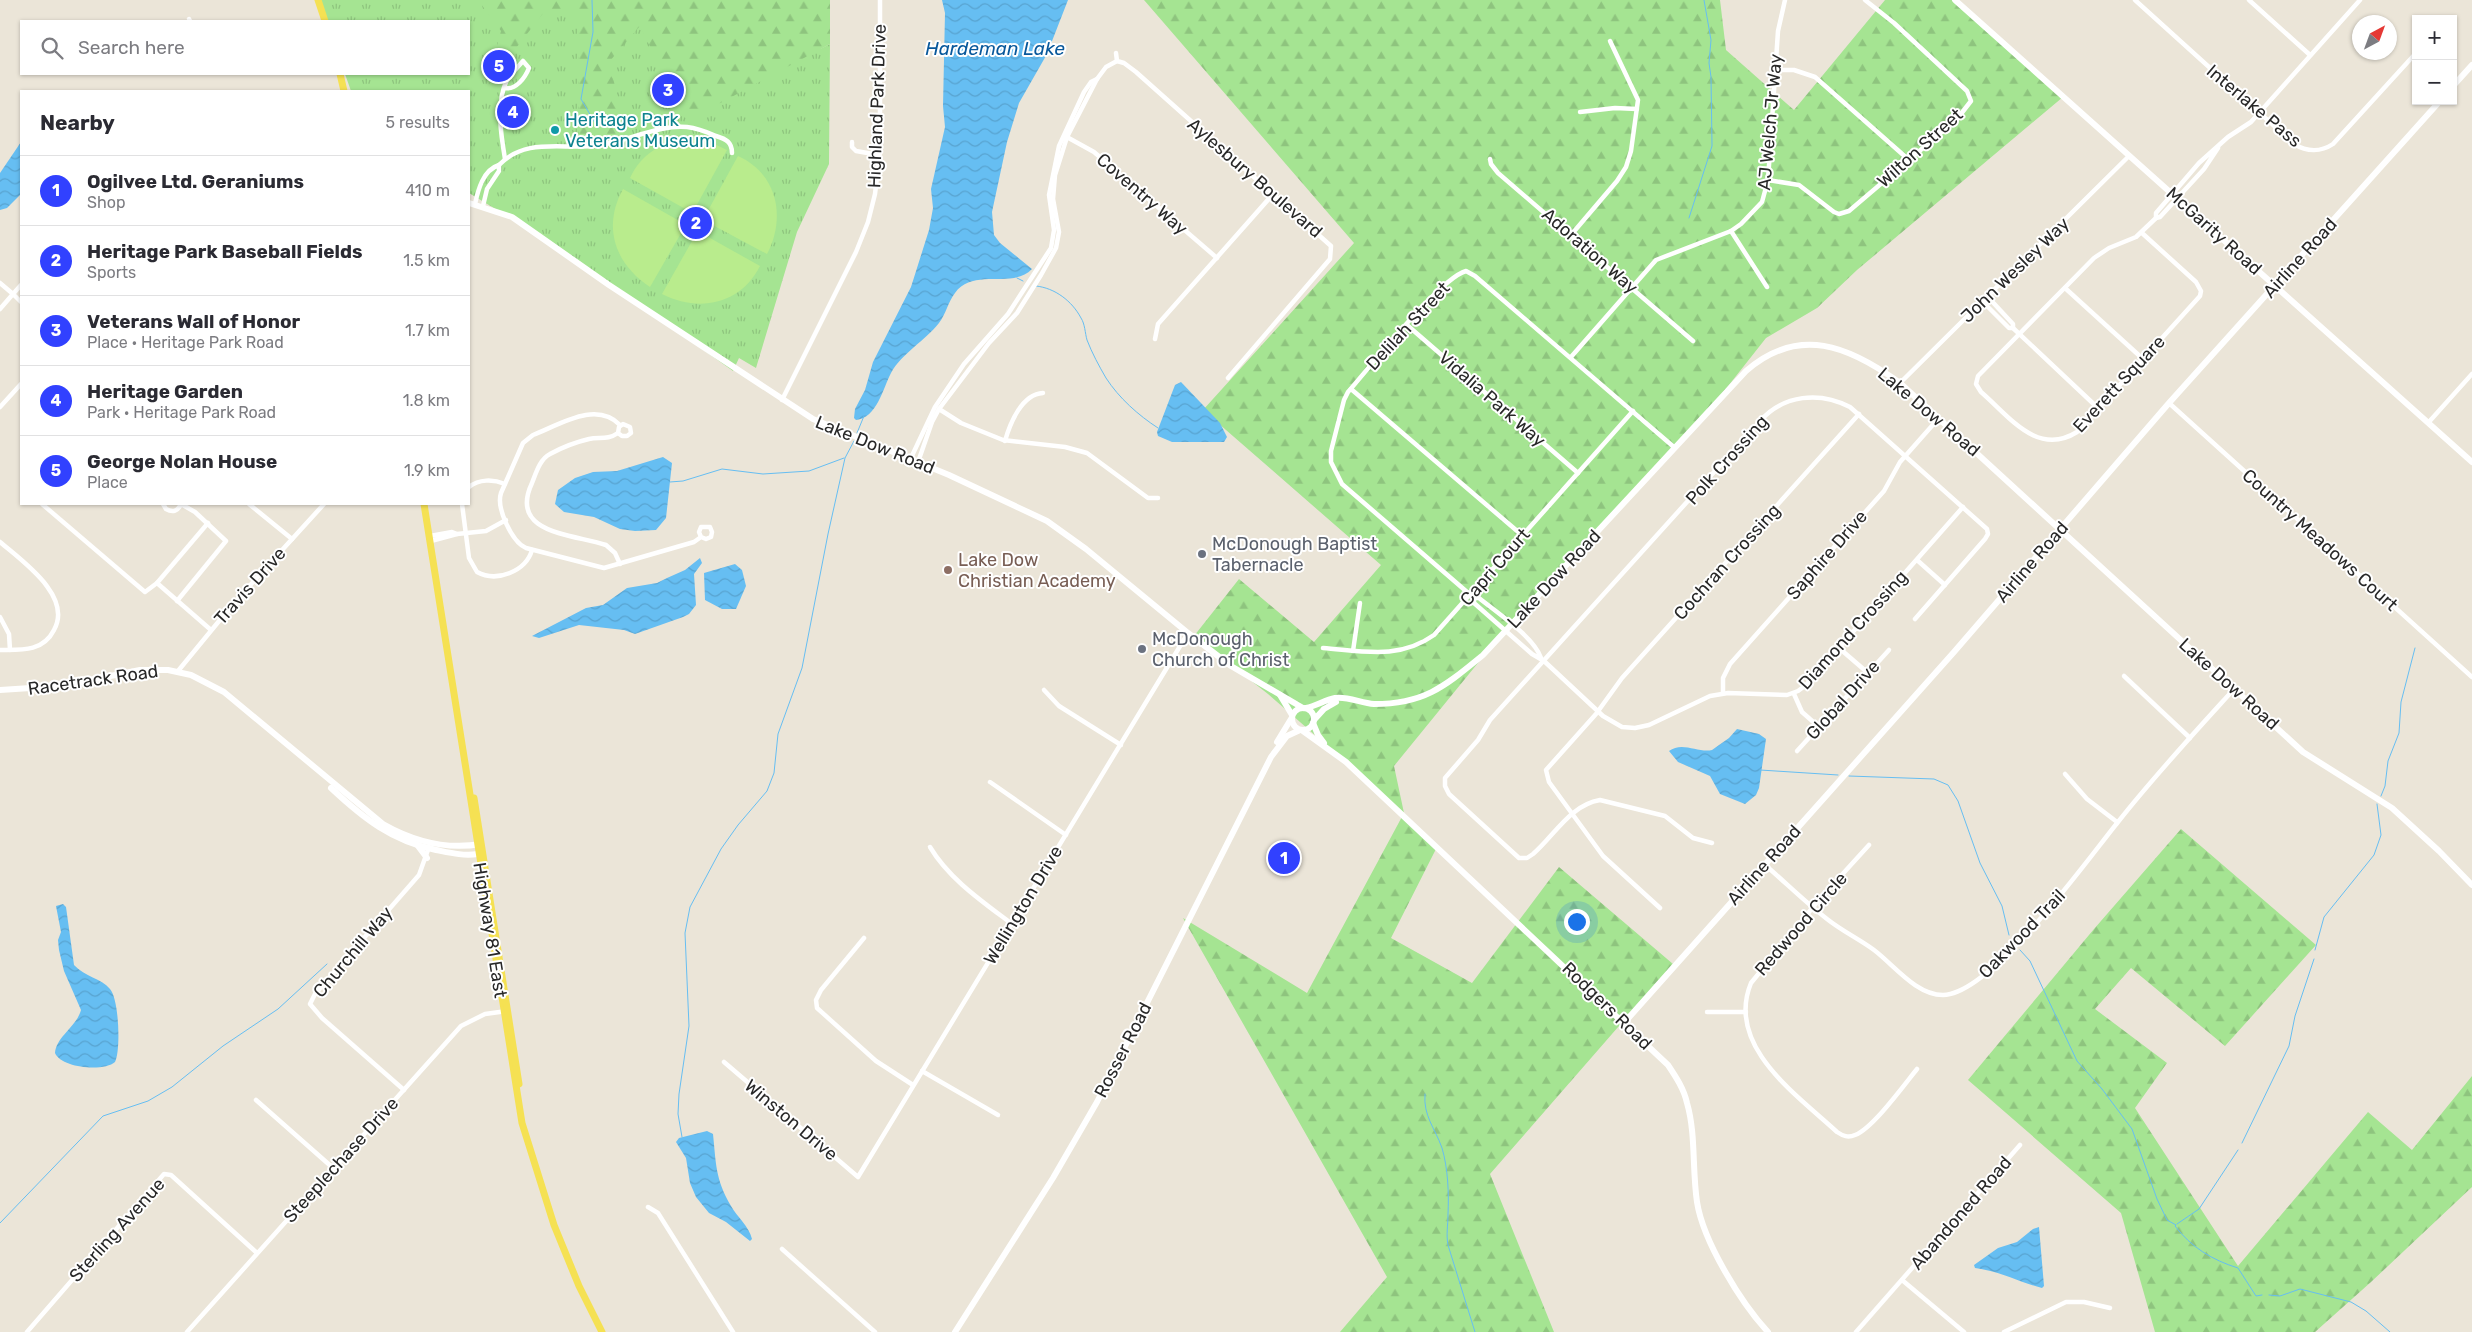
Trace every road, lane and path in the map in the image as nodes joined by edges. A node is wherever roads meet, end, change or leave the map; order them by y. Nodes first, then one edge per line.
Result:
1 (318, 0) edge
2 (880, 0) edge
3 (1785, 0) edge
4 (1864, 0) edge
5 (2135, 0) edge
6 (2249, 0) edge
7 (2360, 0) edge
8 (1959, 1) edge
9 (323, 20) edge
10 (1610, 41) dead end
11 (1116, 53) dead end
12 (2310, 55) junction
13 (527, 56) dead end
14 (2412, 57) edge
15 (523, 61) junction
16 (1117, 61) junction
17 (2472, 65) edge
18 (1775, 70) junction
19 (340, 75) edge
20 (2457, 82) edge
21 (505, 88) junction
22 (344, 90) edge
23 (2436, 105) edge
24 (1637, 108) junction
25 (1580, 112) dead end
26 (2259, 112) junction
27 (1065, 136) junction
28 (852, 142) dead end
29 (2218, 148) junction
30 (732, 153) dead end
31 (879, 155) junction
32 (2129, 156) junction
33 (1490, 158) dead end
34 (505, 159) junction
35 (1909, 160) junction
36 (498, 165) junction
37 (1768, 180) junction
38 (479, 189) junction
39 (487, 192) junction
40 (1274, 193) junction
41 (2172, 193) junction
42 (2177, 199) junction
43 (472, 204) edge
44 (483, 206) junction
45 (2156, 218) junction
46 (1731, 231) junction
47 (2142, 233) junction
48 (1571, 235) junction
49 (1217, 258) junction
50 (0, 283) edge
51 (20, 286) edge
52 (2275, 286) junction
53 (1632, 287) junction
54 (1767, 287) dead end
55 (2065, 288) junction
56 (13, 294) junction
57 (1987, 296) junction
58 (20, 301) edge
59 (1982, 301) junction
60 (0, 309) edge
61 (1407, 325) junction
62 (2013, 328) junction
63 (2018, 333) junction
64 (1155, 339) dead end
65 (1693, 342) dead end
66 (1571, 357) junction
67 (2143, 359) junction
68 (2472, 374) edge
69 (1228, 378) dead end
70 (1900, 383) junction
71 (20, 385) edge
72 (1352, 389) junction
73 (1043, 393) dead end
74 (782, 401) junction
75 (2169, 403) junction
76 (0, 407) edge
77 (937, 408) junction
78 (2099, 409) junction
79 (1633, 411) junction
80 (1860, 414) junction
81 (1938, 419) junction
82 (2428, 423) junction
83 (620, 425) junction
84 (618, 433) junction
85 (1005, 441) junction
86 (1675, 448) junction
87 (1905, 455) junction
88 (910, 460) junction
89 (918, 462) junction
90 (2472, 462) edge
91 (1578, 473) junction
92 (505, 484) junction
93 (470, 486) edge
94 (1158, 498) dead end
95 (43, 505) edge
96 (164, 505) edge
97 (180, 505) edge
98 (183, 505) edge
99 (250, 505) edge
100 (323, 505) edge
101 (424, 505) edge
102 (462, 505) edge
103 (1963, 507) junction
104 (506, 520) junction
105 (208, 523) junction
106 (2061, 529) junction
107 (466, 532) junction
108 (1523, 536) junction
109 (701, 537) dead end
110 (431, 538) junction
111 (292, 539) junction
112 (0, 542) edge
113 (532, 550) junction
114 (1917, 560) junction
115 (620, 564) junction
116 (157, 583) junction
117 (1945, 585) junction
118 (1472, 597) junction
119 (177, 600) junction
120 (1360, 603) dead end
121 (0, 617) edge
122 (1915, 619) dead end
123 (1511, 625) junction
124 (211, 630) junction
125 (1506, 632) junction
126 (1188, 633) junction
127 (1323, 648) dead end
128 (1839, 648) junction
129 (0, 650) edge
130 (10, 650) junction
131 (1889, 650) dead end
132 (1353, 651) junction
133 (1542, 659) junction
134 (178, 671) junction
135 (1868, 673) junction
136 (2124, 676) dead end
137 (2472, 677) edge
138 (2235, 688) junction
139 (0, 690) edge
140 (1044, 690) dead end
141 (1277, 692) junction
142 (1723, 693) junction
143 (1794, 694) junction
144 (1345, 699) junction
145 (1304, 708) junction
146 (1598, 712) junction
147 (1292, 717) junction
148 (1314, 722) junction
149 (1819, 727) junction
150 (1302, 730) junction
151 (2190, 738) junction
152 (283, 742) junction
153 (1121, 746) junction
154 (1330, 750) junction
155 (1797, 751) dead end
156 (1271, 757) junction
157 (2065, 774) dead end
158 (990, 782) dead end
159 (1572, 814) junction
160 (2117, 822) junction
161 (1066, 835) junction
162 (1712, 843) dead end
163 (417, 845) junction
164 (1869, 845) dead end
165 (430, 846) junction
166 (930, 847) dead end
167 (480, 848) junction
168 (426, 858) junction
169 (1764, 864) junction
170 (2472, 886) edge
171 (1814, 907) junction
172 (1660, 908) dead end
173 (1012, 924) junction
174 (864, 938) dead end
175 (505, 1011) junction
176 (1707, 1012) dead end
177 (1746, 1012) junction
178 (1624, 1023) junction
179 (724, 1062) dead end
180 (1917, 1069) dead end
181 (922, 1071) junction
182 (913, 1085) junction
183 (404, 1090) junction
184 (256, 1100) dead end
185 (998, 1116) dead end
186 (2020, 1145) dead end
187 (333, 1168) junction
188 (858, 1177) joint
189 (648, 1207) dead end
190 (782, 1249) dead end
191 (257, 1253) junction
192 (1902, 1280) junction
193 (2110, 1308) dead end
194 (27, 1332) edge
195 (187, 1332) edge
196 (601, 1332) edge
197 (733, 1332) edge
198 (875, 1332) edge
199 (955, 1332) edge
200 (1768, 1332) edge
201 (1856, 1332) edge
202 (1964, 1332) edge
203 (2004, 1332) edge

1 - 9 main road
2 - 31 street, Highland Park Drive
3 - 18 street, AJ Welch Jr Way
4 - 35 street, Wilton Street
5 - 26 street, Interlake Pass
6 - 12 street
7 - 12 street
8 - 32 street, McGarity Road
10 - 24 street
11 - 16 street
12 - 26 street
13 - 15 street
14 - 26 street, Interlake Pass
15 - 21 street
15 - 21 street
16 - 27 street
16 - 40 street, Aylesbury Boulevard
17 - 20 street
18 - 35 street
18 - 37 street, AJ Welch Jr Way
19 - 22 main road
21 - 34 street
23 - 52 street, Airline Road
24 - 25 street
24 - 48 street
26 - 29 street
27 - 49 street, Coventry Way
27 - 77 street
28 - 31 street
29 - 41 street, Everett Square
29 - 42 street, Everett Square
30 - 34 street
31 - 74 street, Highland Park Drive
32 - 41 street, McGarity Road
32 - 57 street, John Wesley Way
33 - 48 street, Adoration Way
34 - 36 street
35 - 37 street, Wilton Street
36 - 38 street
36 - 39 street
37 - 46 street, AJ Welch Jr Way
38 - 39 street
38 - 43 street
39 - 44 street
40 - 49 street
40 - 69 street, Aylesbury Boulevard
41 - 42 street, McGarity Road
41 - 45 street, Everett Square
42 - 45 street, Everett Square
42 - 52 street, McGarity Road
43 - 44 street, Lake Dow Road
44 - 74 street, Lake Dow Road
45 - 47 street, Everett Square
46 - 53 street, AJ Welch Jr Way
46 - 54 street
47 - 55 street, Everett Square
47 - 67 street, Everett Square
48 - 53 street, Adoration Way
49 - 64 street
50 - 56 street
51 - 56 street
52 - 75 street, Airline Road
52 - 82 street, McGarity Road
53 - 65 street, Adoration Way
53 - 66 street, AJ Welch Jr Way
55 - 63 street, Everett Square
55 - 67 street
56 - 58 street
56 - 60 street
57 - 59 street, John Wesley Way
57 - 62 street
59 - 62 street
59 - 70 street, John Wesley Way
61 - 66 street, Delilah Street
61 - 72 street, Delilah Street
61 - 91 street, Vidalia Park Way
62 - 63 street
63 - 78 street
63 - 78 street, Everett Square
66 - 79 street, Delilah Street
67 - 78 street, Everett Square
68 - 82 street
70 - 81 street, Lake Dow Road
70 - 86 street, Lake Dow Road
71 - 76 street
72 - 108 street
72 - 118 street, Delilah Street
73 - 85 street
74 - 88 street, Lake Dow Road
75 - 106 street, Airline Road
75 - 137 street, Country Meadows Court
77 - 85 street
77 - 88 street
77 - 89 street
79 - 86 street, Delilah Street
79 - 91 street, Capri Court
80 - 87 street, Polk Crossing
80 - 133 street, Polk Crossing
80 - 146 street, Cochran Crossing
81 - 87 street, Saphire Drive
81 - 106 street, Lake Dow Road
82 - 90 street, McGarity Road
83 - 84 street
83 - 84 street
83 - 92 street
84 - 115 street
85 - 94 street
86 - 123 street, Lake Dow Road
87 - 103 street, Polk Crossing
87 - 142 street, Saphire Drive
88 - 89 street, Lake Dow Road
89 - 126 street, Lake Dow Road
91 - 108 street, Capri Court
92 - 93 street
92 - 104 street
95 - 116 street
96 - 97 street
98 - 105 street
99 - 111 street
100 - 111 street, Travis Drive
101 - 110 main road, Highway 81 East
102 - 107 street
103 - 114 street, Diamond Crossing
103 - 117 street, Polk Crossing
104 - 107 street
104 - 113 street
105 - 116 street
105 - 119 street
106 - 138 street, Lake Dow Road
106 - 169 street, Airline Road
107 - 110 street
107 - 113 street
108 - 118 street, Capri Court
109 - 115 street
110 - 167 main road, Highway 81 East
111 - 124 street, Travis Drive
112 - 130 street
113 - 115 street
114 - 117 street
114 - 128 street, Diamond Crossing
116 - 119 street
117 - 122 street, Polk Crossing
118 - 123 street, Diamond Crossing
118 - 125 street, Diamond Crossing
118 - 132 street, Capri Court
119 - 124 street
120 - 132 street
121 - 130 street
123 - 125 street, Lake Dow Road
123 - 133 street, Diamond Crossing
124 - 134 street, Travis Drive
125 - 133 street, Diamond Crossing
125 - 144 street, Lake Dow Road
126 - 141 street, Lake Dow Road
126 - 153 street, Wellington Drive
127 - 132 street, Capri Court
128 - 135 street
128 - 143 street, Diamond Crossing
129 - 130 street
131 - 135 street, Global Drive
133 - 146 street, Diamond Crossing
133 - 159 street, Polk Crossing
134 - 139 street, Racetrack Road
134 - 152 street, Racetrack Road
135 - 149 street, Global Drive
136 - 151 street
138 - 151 street, Oakwood Trail
138 - 170 street, Lake Dow Road
140 - 153 street
141 - 145 street, Lake Dow Road
141 - 147 street, Lake Dow Road
142 - 143 street, Diamond Crossing
142 - 146 street, Diamond Crossing
143 - 149 street
144 - 145 street, Lake Dow Road
144 - 148 street
145 - 147 street
145 - 148 street
146 - 159 street, Cochran Crossing
147 - 150 street
147 - 156 street, Rosser Road
148 - 150 street
148 - 154 street, Rodgers Road
149 - 155 street, Global Drive
150 - 154 street, Rodgers Road
150 - 156 street, Rosser Road
151 - 160 street, Oakwood Trail
152 - 163 street, Racetrack Road
152 - 165 street, Racetrack Road
153 - 161 street, Wellington Drive
154 - 178 street, Rodgers Road
156 - 199 street, Rosser Road
157 - 160 street
158 - 161 street
159 - 162 street
159 - 172 street, Cochran Crossing
160 - 171 street, Oakwood Trail
161 - 173 street, Wellington Drive
163 - 165 street, Racetrack Road
163 - 168 street
164 - 171 street, Redwood Circle
165 - 167 street, Racetrack Road
165 - 167 street, Racetrack Road
165 - 168 street, Churchill Way
166 - 173 street
167 - 175 main road, Highway 81 East
168 - 183 street, Churchill Way
169 - 171 street, Oakwood Trail
169 - 178 street, Airline Road
171 - 177 street, Redwood Circle
173 - 181 street, Wellington Drive
174 - 182 street
175 - 183 street, Steeplechase Drive
175 - 196 main road, Highway 81 East
176 - 177 street
177 - 180 street, Redwood Circle
178 - 200 street, Rodgers Road
179 - 188 street, Winston Drive
181 - 182 street, Wellington Drive
181 - 185 street
182 - 188 street, Wellington Drive
183 - 187 street, Steeplechase Drive
184 - 187 street
186 - 192 street, Abandoned Road
187 - 191 street, Steeplechase Drive
189 - 197 street
190 - 198 street
191 - 194 street, Sterling Avenue
191 - 195 street, Steeplechase Drive
192 - 201 street, Abandoned Road
192 - 202 street, Abandoned Road
193 - 203 street

